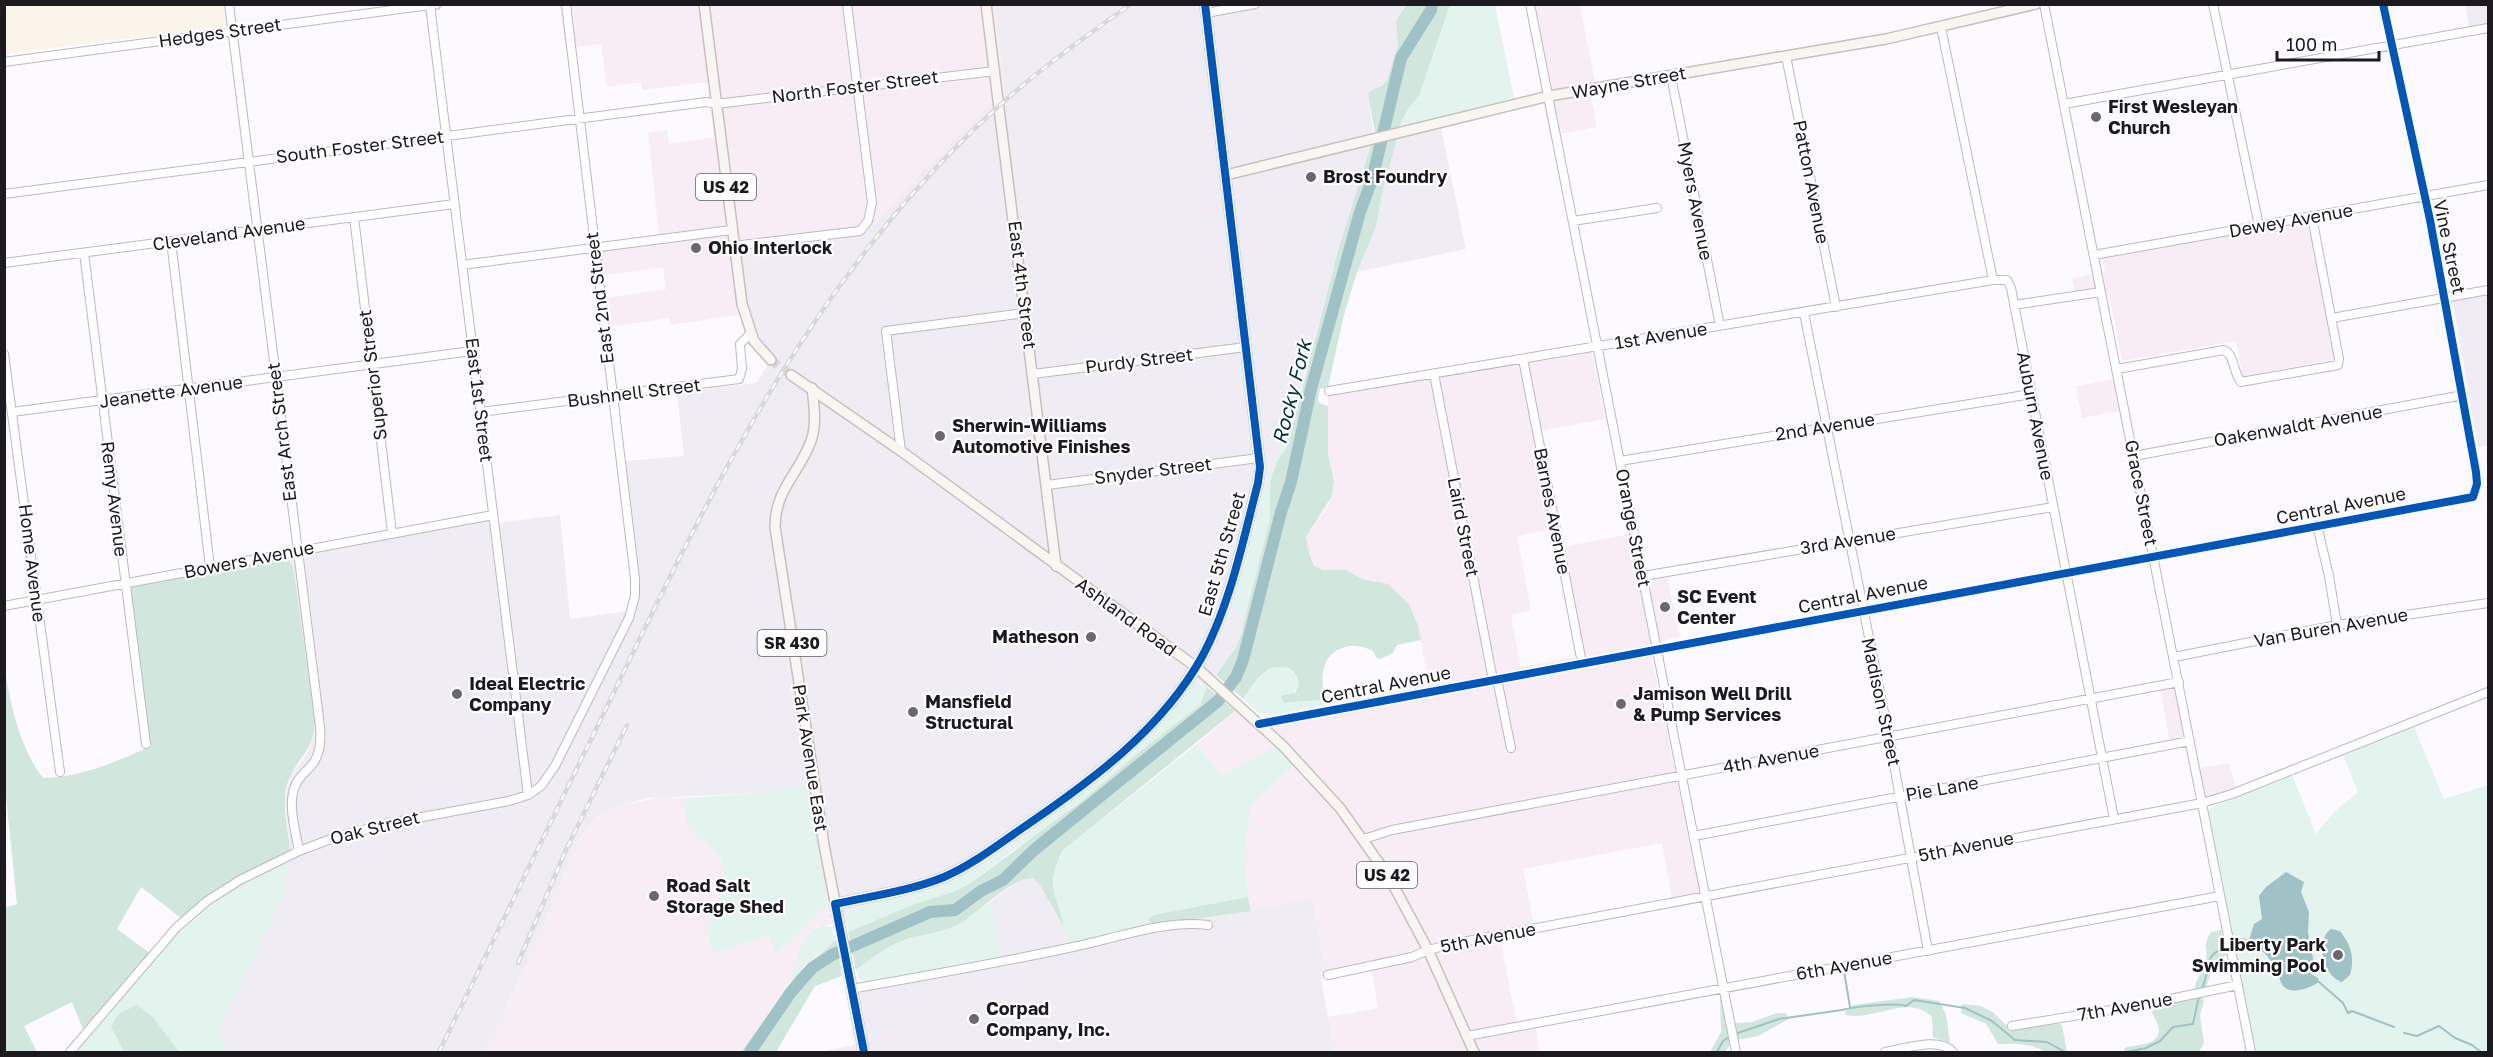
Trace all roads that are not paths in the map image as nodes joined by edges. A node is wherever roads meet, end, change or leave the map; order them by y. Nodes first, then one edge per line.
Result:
1 (229, 4) edge
2 (436, 4) edge
3 (566, 4) edge
4 (704, 4) edge
5 (847, 4) edge
6 (986, 4) edge
7 (1256, 4) edge
8 (1530, 4) edge
9 (2036, 4) edge
10 (2044, 4) edge
11 (2212, 4) edge
12 (2383, 4) edge
13 (430, 5) edge
14 (1206, 9) edge
15 (1941, 27) junction
16 (2488, 28) edge
17 (232, 32) junction
18 (2392, 46) junction
19 (1786, 56) junction
20 (4, 62) edge
21 (995, 71) junction
22 (2227, 75) junction
23 (1671, 76) junction
24 (857, 87) junction
25 (1549, 96) junction
26 (716, 104) junction
27 (2064, 104) junction
28 (579, 118) junction
29 (446, 135) junction
30 (249, 161) junction
31 (1226, 175) junction
32 (2488, 185) edge
33 (4, 194) edge
34 (2424, 197) junction
35 (454, 204) junction
36 (1657, 208) dead end
37 (354, 217) junction
38 (2312, 218) junction
39 (1573, 222) junction
40 (2259, 226) junction
41 (258, 230) junction
42 (731, 230) junction
43 (171, 241) junction
44 (733, 246) junction
45 (595, 248) junction
46 (84, 253) junction
47 (2094, 255) junction
48 (4, 264) edge
49 (462, 265) junction
50 (1994, 280) junction
51 (2488, 290) edge
52 (2101, 291) junction
53 (2445, 298) junction
54 (2014, 305) junction
55 (1836, 307) junction
56 (1025, 313) junction
57 (1804, 313) junction
58 (2332, 318) junction
59 (1720, 326) junction
60 (750, 334) junction
61 (1597, 346) junction
62 (1246, 347) junction
63 (472, 351) junction
64 (4, 354) edge
65 (1523, 359) junction
66 (771, 360) tunnel mouth
67 (372, 365) junction
68 (2117, 369) junction
69 (1033, 374) junction
70 (1434, 374) junction
71 (791, 375) tunnel mouth
72 (276, 377) junction
73 (812, 388) junction
74 (189, 389) junction
75 (1329, 391) dead end
76 (2031, 394) junction
77 (2463, 395) junction
78 (612, 396) junction
79 (102, 401) junction
80 (12, 412) junction
81 (480, 412) junction
82 (1826, 427) junction
83 (900, 451) junction
84 (2134, 456) junction
85 (1259, 458) junction
86 (1620, 461) junction
87 (1047, 485) junction
88 (2473, 496) joint
89 (2053, 507) junction
90 (493, 515) junction
91 (2317, 525) junction
92 (392, 533) junction
93 (1850, 541) junction
94 (296, 551) junction
95 (2154, 556) junction
96 (1056, 566) junction
97 (210, 567) junction
98 (2066, 572) junction
99 (1643, 576) junction
100 (125, 583) junction
101 (636, 592) joint
102 (36, 600) junction
103 (2488, 603) edge
104 (4, 606) edge
105 (1862, 610) junction
106 (2337, 625) junction
107 (1657, 648) junction
108 (2174, 657) junction
109 (1582, 663) junction
110 (1196, 667) junction
111 (1495, 679) junction
112 (2179, 682) junction
113 (2488, 692) edge
114 (2090, 699) junction
115 (1259, 724) junction
116 (1889, 737) junction
117 (2190, 741) junction
118 (147, 744) dead end
119 (1511, 748) dead end
120 (2102, 759) junction
121 (60, 772) dead end
122 (1682, 775) junction
123 (528, 795) junction
124 (1900, 796) junction
125 (2202, 803) junction
126 (2114, 819) junction
127 (1694, 836) junction
128 (1364, 839) junction
129 (299, 850) junction
130 (1911, 858) junction
131 (2220, 896) junction
132 (1706, 897) junction
133 (835, 904) junction
134 (1208, 925) dead end
135 (1428, 950) junction
136 (1928, 951) junction
137 (1328, 975) dead end
138 (2238, 985) junction
139 (1724, 987) junction
140 (851, 989) junction
141 (2012, 1026) dead end
142 (1467, 1036) junction
143 (1950, 1049) edge
144 (1736, 1051) edge
145 (70, 1053) edge
146 (864, 1053) edge
147 (1474, 1053) edge
148 (1885, 1053) edge
149 (2251, 1053) edge

1 - 17 street, East Arch Street
2 - 13 main road, Hedges Street
3 - 28 street, East 2nd Street
4 - 26 main road, US 42
5 - 24 street
6 - 21 main road, East 4th Street
7 - 14 street
8 - 25 street, Orange Street
9 - 15 main road, Wayne Street
10 - 27 street, Grace Street
11 - 22 street
12 - 18 street, Vine Street
13 - 17 street, Hedges Street
13 - 29 street, East 1st Street
14 - 31 main road, East 5th Street
15 - 19 main road, Wayne Street
15 - 50 street
16 - 18 street
17 - 20 street, Hedges Street
17 - 30 street, East Arch Street
18 - 22 street
18 - 34 street, Vine Street
19 - 23 main road, Wayne Street
19 - 55 street, Patton Avenue
21 - 24 street, North Foster Street
21 - 56 main road, East 4th Street
22 - 27 street
22 - 40 street
23 - 25 main road, Wayne Street
23 - 59 street, Myers Avenue
24 - 26 street, North Foster Street
24 - 44 street
25 - 31 main road, Wayne Street
25 - 39 street, Orange Street
26 - 28 street, South Foster Street
26 - 42 main road, US 42
27 - 47 street, Grace Street
28 - 29 street, South Foster Street
28 - 45 street, East 2nd Street
29 - 30 street, South Foster Street
29 - 35 street, East 1st Street
30 - 33 street, South Foster Street
30 - 41 street, East Arch Street
31 - 62 main road, East 5th Street
32 - 34 street, Dewey Avenue
34 - 38 street, Dewey Avenue
34 - 53 street, Vine Street
35 - 37 street, Cleveland Avenue
35 - 49 street, East 1st Street
36 - 39 street
37 - 41 street, Cleveland Avenue
37 - 67 street, Superior Street
38 - 40 street, Dewey Avenue
38 - 58 street
39 - 61 street, Orange Street
40 - 47 street, Dewey Avenue
41 - 43 street, Cleveland Avenue
41 - 72 street, East Arch Street
42 - 44 main road, US 42
42 - 45 street
43 - 46 street, Cleveland Avenue
43 - 74 street
44 - 60 main road, US 42
45 - 49 street
45 - 78 street, East 2nd Street
46 - 48 street, Cleveland Avenue
46 - 79 street, Remy Avenue
47 - 52 street, Grace Street
49 - 63 street, East 1st Street
50 - 54 street, Auburn Avenue
50 - 55 street, 1st Avenue
51 - 53 street
52 - 54 street
52 - 68 street, Grace Street
53 - 58 street
53 - 77 street, Vine Street
54 - 76 street, Auburn Avenue
55 - 57 street, 1st Avenue
56 - 69 main road, East 4th Street
56 - 83 street
57 - 59 street, 1st Avenue
57 - 82 street, Madison Street
58 - 68 street
59 - 61 street, 1st Avenue
60 - 66 main road, US 42
60 - 78 street, Bushnell Street
61 - 65 street, 1st Avenue
61 - 86 street, Orange Street
62 - 69 street, Purdy Street
62 - 85 main road, East 5th Street
63 - 67 street, Jeanette Avenue
63 - 81 street, East 1st Street
64 - 80 street, Home Avenue
65 - 70 street, 1st Avenue
65 - 109 street, Barnes Avenue
67 - 72 street, Jeanette Avenue
67 - 92 street, Superior Street
68 - 84 street, Grace Street
69 - 87 main road, East 4th Street
70 - 75 street, 1st Avenue
70 - 111 street, Laird Street
71 - 73 main road, US 42
72 - 74 street, Jeanette Avenue
72 - 94 street, East Arch Street
73 - 83 main road, Ashland Road / US 42
73 - 133 main road, Park Avenue East / SR 430
74 - 79 street, Jeanette Avenue
74 - 97 street
76 - 82 street, 2nd Avenue
76 - 89 street, Auburn Avenue
77 - 84 street, Oakenwaldt Avenue
77 - 88 street, Vine Street
78 - 81 street, Bushnell Street
78 - 101 street, East 2nd Street
79 - 80 street, Jeanette Avenue
79 - 100 street, Remy Avenue
80 - 102 street, Home Avenue
81 - 90 street, East 1st Street
82 - 86 street, 2nd Avenue
82 - 93 street, Madison Street
83 - 96 main road, Ashland Road / US 42
84 - 95 street, Grace Street
85 - 87 street, Snyder Street
85 - 110 main road, East 5th Street
86 - 99 street, Orange Street
87 - 96 main road, East 4th Street
88 - 91 street, Central Avenue
89 - 93 street, 3rd Avenue
89 - 98 street, Auburn Avenue
90 - 92 street, Bowers Avenue
90 - 123 street, East 1st Street
91 - 95 street, Central Avenue
91 - 106 street
92 - 94 street, Bowers Avenue
93 - 99 street, 3rd Avenue
93 - 105 street, Madison Street
94 - 97 street, Bowers Avenue
94 - 129 street, East Arch Street
95 - 98 street, Central Avenue
95 - 108 street, Grace Street
96 - 110 main road, Ashland Road / US 42
97 - 100 street, Bowers Avenue
98 - 105 street, Central Avenue
98 - 114 street, Auburn Avenue
99 - 107 street, Orange Street
100 - 102 street, Bowers Avenue
100 - 118 street, Remy Avenue
101 - 123 street, Oak Street
102 - 104 street, Bowers Avenue
102 - 121 street, Home Avenue
103 - 106 street, Van Buren Avenue
105 - 107 street, Central Avenue
105 - 116 street, Madison Street
106 - 108 street, Van Buren Avenue
107 - 109 street, Central Avenue
107 - 122 street, Orange Street
108 - 112 street, Grace Street
109 - 111 street, Central Avenue
110 - 115 main road, Ashland Road / US 42
110 - 133 main road, East 5th Street
111 - 115 street, Central Avenue
111 - 119 street, Laird Street
112 - 114 street, 4th Avenue
112 - 117 street, Grace Street
113 - 125 street, 5th Avenue
114 - 116 street, 4th Avenue
114 - 120 street, Auburn Avenue
115 - 128 main road, Ashland Road / US 42
116 - 122 street, 4th Avenue
116 - 124 street, Madison Street
117 - 120 street, Pie Lane
117 - 125 street, Grace Street
120 - 124 street, Pie Lane
120 - 126 street, Auburn Avenue
122 - 127 street, Orange Street
122 - 128 street, 4th Avenue
123 - 129 street, Oak Street
124 - 127 street, Pie Lane
124 - 130 street, Madison Street
125 - 126 street, 5th Avenue
125 - 131 street, Grace Street
126 - 130 street, 5th Avenue
127 - 132 street, Orange Street
128 - 135 main road, Ashland Road / US 42
129 - 145 street, Oak Street
130 - 132 street, 5th Avenue
130 - 136 street, Madison Street
131 - 136 street, 6th Avenue
131 - 138 street, Grace Street
132 - 135 street, 5th Avenue
132 - 139 street, Orange Street
133 - 140 main road, Park Avenue East
134 - 140 street
135 - 137 street, 5th Avenue
135 - 142 main road, Ashland Road / US 42
136 - 139 street, 6th Avenue
138 - 141 street, 7th Avenue
138 - 149 street, Grace Street
139 - 142 street, 6th Avenue
139 - 144 street, Orange Street
140 - 146 main road, Park Avenue East
142 - 147 main road, Ashland Road / US 42
143 - 148 street

